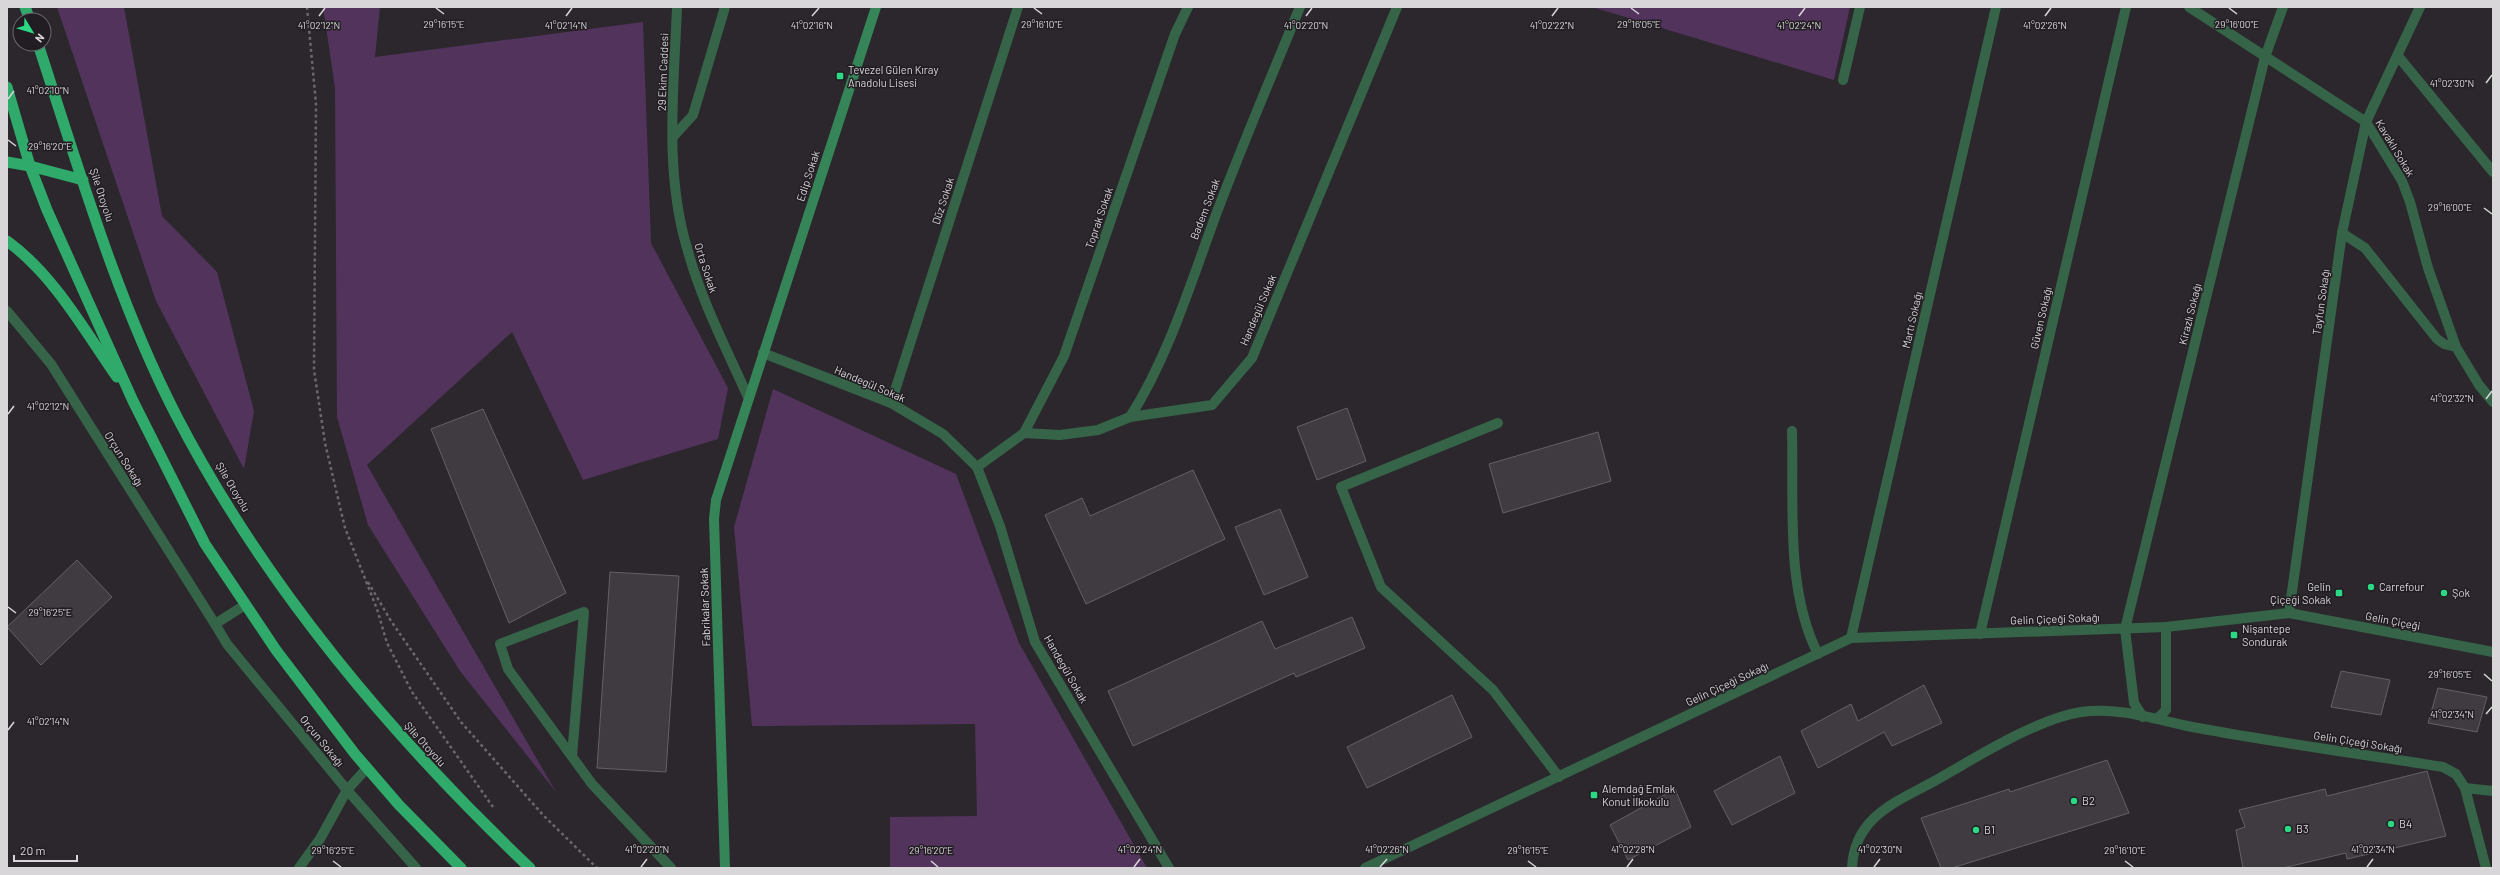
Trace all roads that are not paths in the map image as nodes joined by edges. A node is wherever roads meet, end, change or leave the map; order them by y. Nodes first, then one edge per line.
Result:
1 (677, 7) edge
2 (725, 7) edge
3 (876, 7) edge
4 (1018, 7) edge
5 (1188, 7) edge
6 (1300, 7) edge
7 (1397, 7) edge
8 (1860, 7) edge
9 (1996, 7) edge
10 (2126, 7) edge
11 (2189, 7) edge
12 (2284, 7) edge
13 (2420, 7) edge
14 (41, 52) edge
15 (2398, 56) junction
16 (2265, 57) junction
17 (1844, 80) dead end
18 (7, 87) edge
19 (2366, 122) junction
20 (673, 137) junction
21 (7, 162) edge
22 (30, 166) junction
23 (2493, 172) edge
24 (83, 180) junction
25 (2342, 233) junction
26 (7, 241) edge
27 (7, 311) edge
28 (2456, 347) junction
29 (763, 353) junction
30 (748, 397) junction
31 (133, 401) junction
32 (2493, 402) edge
33 (891, 403) junction
34 (1130, 417) junction
35 (1498, 423) dead end
36 (1792, 431) dead end
37 (1024, 433) junction
38 (977, 467) junction
39 (245, 605) junction
40 (2289, 613) junction
41 (215, 624) junction
42 (2166, 627) junction
43 (2125, 629) junction
44 (1980, 634) junction
45 (1851, 638) junction
46 (2493, 652) edge
47 (1818, 654) junction
48 (2143, 717) junction
49 (2157, 719) junction
50 (572, 756) junction
51 (367, 768) junction
52 (1559, 777) junction
53 (2465, 788) junction
54 (347, 790) junction
55 (2493, 791) edge
56 (299, 868) edge
57 (416, 868) edge
58 (461, 868) edge
59 (530, 868) edge
60 (671, 868) edge
61 (724, 868) edge
62 (1169, 868) edge
63 (1365, 868) edge
64 (1852, 868) edge
65 (2486, 868) edge

1 - 20 street, 29 Ekim Caddesi
2 - 20 street
3 - 29 main road, Edip Sokak
4 - 33 street, Düz Sokak
5 - 37 street, Toprak Sokak
6 - 34 street, Badem Sokak
7 - 34 street, Handegül Sokak
8 - 17 street
9 - 45 street, Martı Sokağı
10 - 44 street, Güven Sokağı
11 - 16 street, Kavaklı Sokak
12 - 16 street, Kirazlı Sokağı
13 - 15 street, Tayfun Sokağı
14 - 24 highway, Şile Otoyolu
15 - 19 street, Tayfun Sokağı
15 - 23 street
16 - 19 street, Kavaklı Sokak
16 - 43 street, Kirazlı Sokağı
18 - 22 highway
19 - 25 street, Tayfun Sokağı
19 - 28 street, Kavaklı Sokak
20 - 30 street, Orta Sokak
21 - 22 highway
22 - 24 highway
22 - 31 highway
24 - 59 highway, Şile Otoyolu
25 - 28 street
25 - 40 street, Tayfun Sokağı
26 - 31 highway
27 - 41 street, Orçun Sokağı
28 - 32 street, Kavaklı Sokak
29 - 30 main road, Fabrikalar Sokak
29 - 33 street, Handegül Sokak
30 - 61 main road, Fabrikalar Sokak
31 - 39 highway
33 - 38 street, Handegül Sokak
34 - 37 street, Handegül Sokak
35 - 52 street
36 - 47 street
37 - 38 street
38 - 62 street, Handegül Sokak
39 - 41 street
39 - 51 highway
40 - 42 street, Gelin Çiçeği Sokağı
40 - 46 street, Gelin Çiçeği
41 - 54 street, Orçun Sokağı
42 - 43 street, Gelin Çiçeği Sokağı
42 - 49 street
43 - 44 street, Gelin Çiçeği Sokağı
43 - 48 street
44 - 45 street, Gelin Çiçeği Sokağı
45 - 47 street, Gelin Çiçeği Sokağı
47 - 52 street, Gelin Çiçeği Sokağı
48 - 49 street, Gelin Çiçeği Sokağı
48 - 64 street, Gelin Çiçeği Sokağı
49 - 53 street, Gelin Çiçeği Sokağı
50 - 50 street
50 - 60 street
51 - 54 street
51 - 58 highway
52 - 63 street, Gelin Çiçeği Sokağı
53 - 55 street
53 - 65 street, Gelin Çiçeği Sokağı
54 - 56 street
54 - 57 street, Orçun Sokağı

